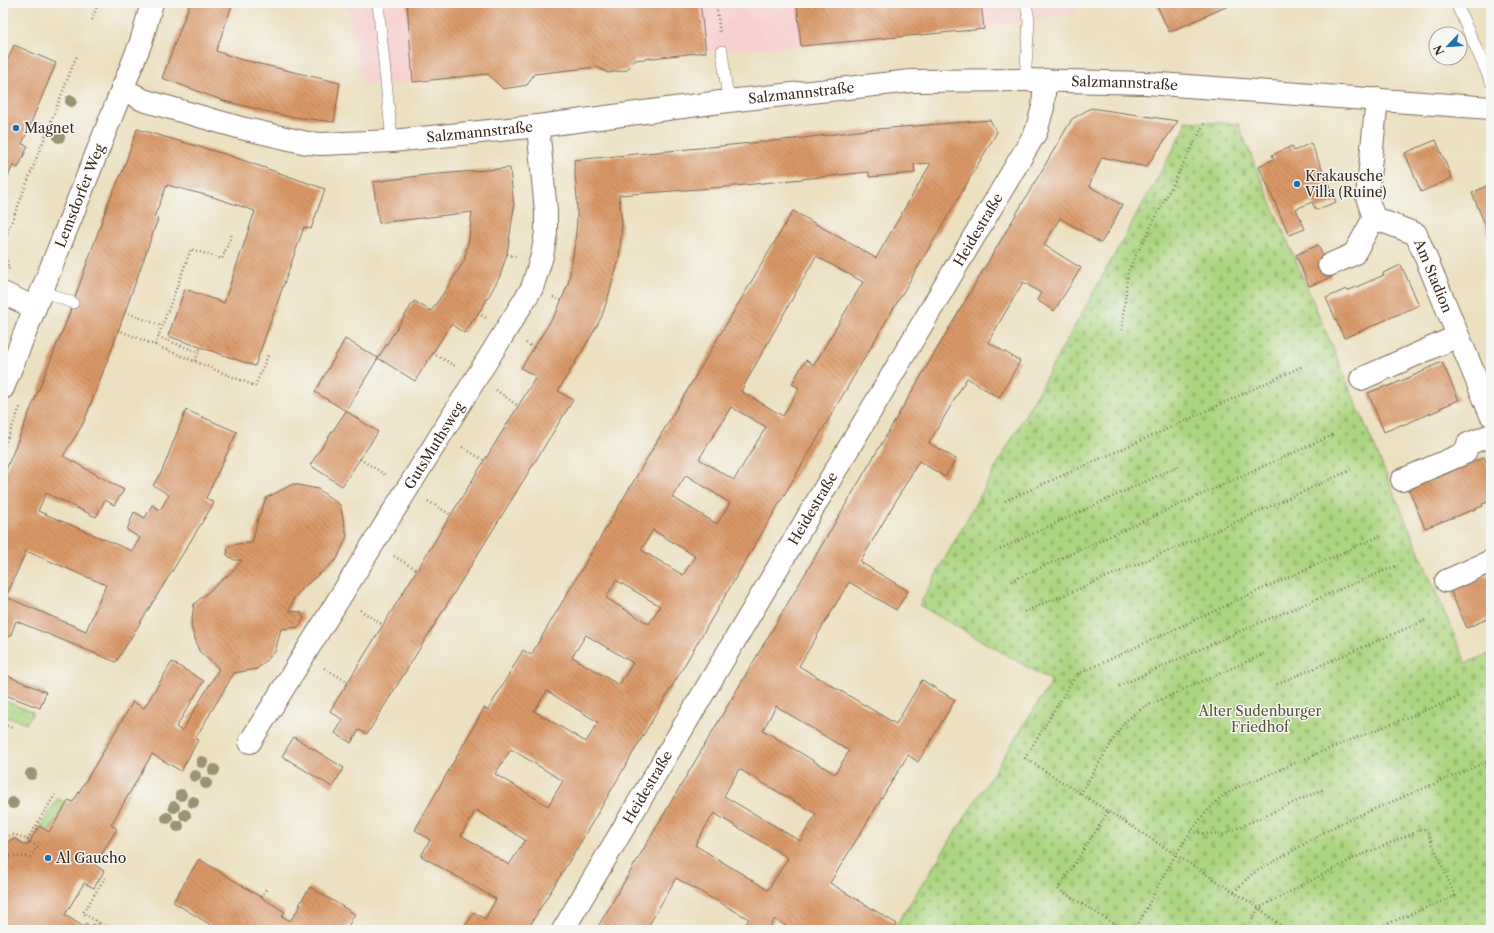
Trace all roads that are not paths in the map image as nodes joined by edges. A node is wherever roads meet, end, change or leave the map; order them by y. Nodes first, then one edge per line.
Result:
1 (152, 3) edge
2 (378, 3) edge
3 (1026, 3) edge
4 (1456, 3) edge
5 (722, 51) road end
6 (1035, 80) junction
7 (1491, 82) edge
8 (122, 88) junction
9 (1377, 99) junction
10 (728, 101) junction
11 (1491, 108) edge
12 (538, 126) junction
13 (392, 141) junction
14 (1374, 218) junction
15 (1329, 265) dead end
16 (7, 285) edge
17 (38, 300) junction
18 (73, 303) dead end
19 (1458, 336) junction
20 (1361, 379) dead end
21 (3, 388) edge
22 (1491, 415) edge
23 (1491, 435) edge
24 (1402, 480) dead end
25 (1491, 561) edge
26 (1446, 581) dead end
27 (250, 742) dead end
28 (563, 930) edge

1 - 8 street, Lemsdorfer Weg
2 - 13 lane
3 - 6 lane
4 - 7 lane
5 - 10 lane
6 - 9 street, Salzmannstraße
6 - 10 street, Salzmannstraße
6 - 28 street, Heidestraße
8 - 13 street, Salzmannstraße
8 - 17 street, Lemsdorfer Weg
9 - 11 street, Salzmannstraße
9 - 14 street
10 - 12 street, Salzmannstraße
12 - 13 street, Salzmannstraße
12 - 27 street, GutsMuthsweg
14 - 15 street
14 - 19 street, Am Stadion
16 - 17 street
17 - 18 lane
17 - 21 street, Lemsdorfer Weg
19 - 20 street
19 - 22 street, Am Stadion
23 - 24 street
25 - 26 street

